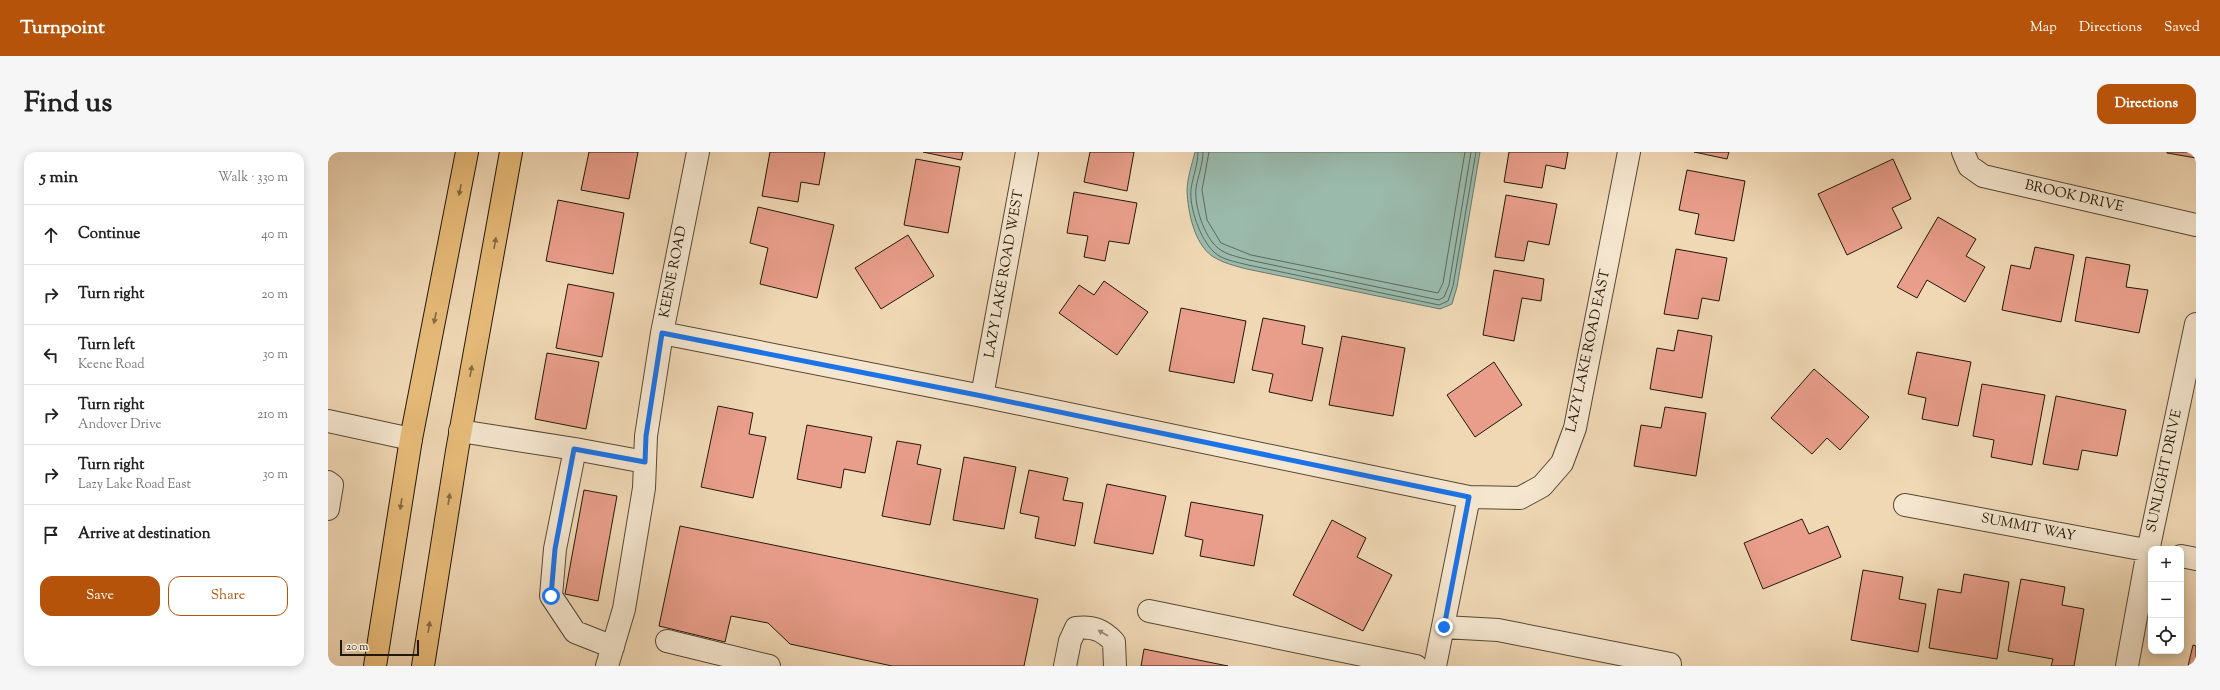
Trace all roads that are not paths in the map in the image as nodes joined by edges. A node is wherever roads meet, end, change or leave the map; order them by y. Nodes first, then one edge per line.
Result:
1 (467, 152) edge
2 (511, 152) edge
3 (698, 152) edge
4 (1027, 152) edge
5 (1628, 152) edge
6 (1964, 152) edge
7 (2196, 225) edge
8 (2196, 324) edge
9 (662, 333) junction
10 (982, 396) junction
11 (328, 421) edge
12 (460, 431) junction
13 (411, 439) junction
14 (574, 449) junction
15 (645, 462) junction
16 (328, 482) edge
17 (1469, 497) junction
18 (1905, 505) dead end
19 (328, 509) edge
20 (2150, 546) edge
21 (2148, 551) edge
22 (2148, 556) edge
23 (2184, 557) edge
24 (2196, 559) edge
25 (1149, 611) dead end
26 (1444, 627) junction
27 (667, 641) dead end
28 (610, 657) edge
29 (712, 659) edge
30 (1672, 665) edge
31 (375, 666) edge
32 (423, 666) edge
33 (769, 666) edge
34 (1065, 666) edge
35 (1115, 666) edge
36 (1416, 666) edge
37 (1435, 666) edge
38 (2127, 666) edge

1 -> 13 main road
12 -> 2 main road
3 - 9 street, KEENE ROAD
4 - 10 street, LAZY LAKE ROAD WEST
5 - 17 street, LAZY LAKE ROAD EAST
6 - 7 street, BROOK DRIVE
8 - 20 street, SUNLIGHT DRIVE
9 - 10 street, LAZY LAKE ROAD EAST
9 - 15 street, KEENE ROAD
10 - 17 street, LAZY LAKE ROAD EAST
11 - 13 street
12 - 14 street
32 -> 12 main road
13 -> 31 main road
14 - 15 street
14 - 28 street
15 - 28 street, KEENE ROAD
16 - 19 street
17 - 26 street
18 - 21 street, SUMMIT WAY
22 - 38 street, SUNLIGHT DRIVE
23 - 24 street
25 - 36 street
26 - 30 street
26 - 37 street
27 - 29 street
29 - 33 street
35 -> 34 street

